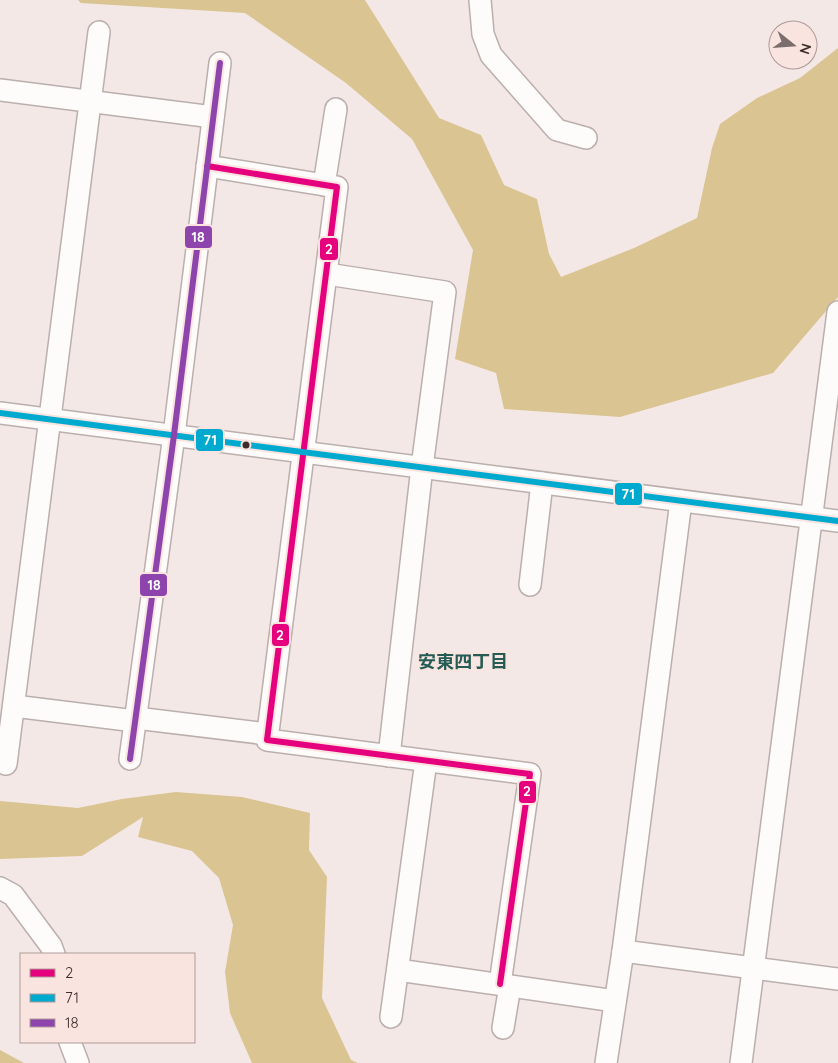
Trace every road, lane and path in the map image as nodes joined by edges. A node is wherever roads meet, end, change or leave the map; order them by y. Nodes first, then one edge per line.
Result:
1 (480, 0) edge
2 (99, 32) dead end
3 (220, 62) dead end
4 (0, 90) edge
5 (91, 101) junction
6 (336, 109) dead end
7 (213, 117) junction
8 (586, 138) dead end
9 (207, 166) junction
10 (324, 185) junction
11 (327, 274) junction
12 (838, 312) edge
13 (0, 413) edge
14 (51, 419) junction
15 (174, 435) junction
16 (304, 452) junction
17 (422, 467) junction
18 (542, 483) junction
19 (681, 501) junction
20 (812, 518) junction
21 (838, 521) edge
22 (530, 585) dead end
23 (10, 694) edge
24 (136, 720) junction
25 (268, 734) junction
26 (389, 756) junction
27 (130, 759) dead end
28 (426, 761) junction
29 (6, 764) dead end
30 (0, 888) edge
31 (623, 951) junction
32 (54, 953) edge
33 (754, 968) junction
34 (398, 970) junction
35 (838, 979) edge
36 (505, 985) junction
37 (615, 1001) junction
38 (392, 1017) dead end
39 (503, 1028) dead end
40 (70, 1043) edge
41 (78, 1063) edge
42 (606, 1063) edge
43 (741, 1063) edge

1 - 8 street
2 - 5 street
3 - 7 street
4 - 5 street
5 - 7 street
5 - 14 street
6 - 10 street
7 - 9 street
9 - 10 street
9 - 15 street
10 - 11 street
11 - 16 street
11 - 17 street
12 - 20 street
13 - 14 street
14 - 15 street
14 - 23 street
15 - 16 street
15 - 24 street
16 - 17 street
16 - 25 street
17 - 18 street
17 - 26 street
18 - 19 street
18 - 22 street
19 - 20 street
19 - 31 street
20 - 21 street
20 - 33 street
23 - 24 street
23 - 29 street
24 - 25 street
24 - 27 street
25 - 26 street
26 - 28 street
28 - 34 street
28 - 36 street
30 - 32 street
31 - 33 street
31 - 37 street
33 - 35 street
33 - 43 street
34 - 36 street
34 - 38 street
36 - 37 street
36 - 39 street
37 - 42 street
40 - 41 street

